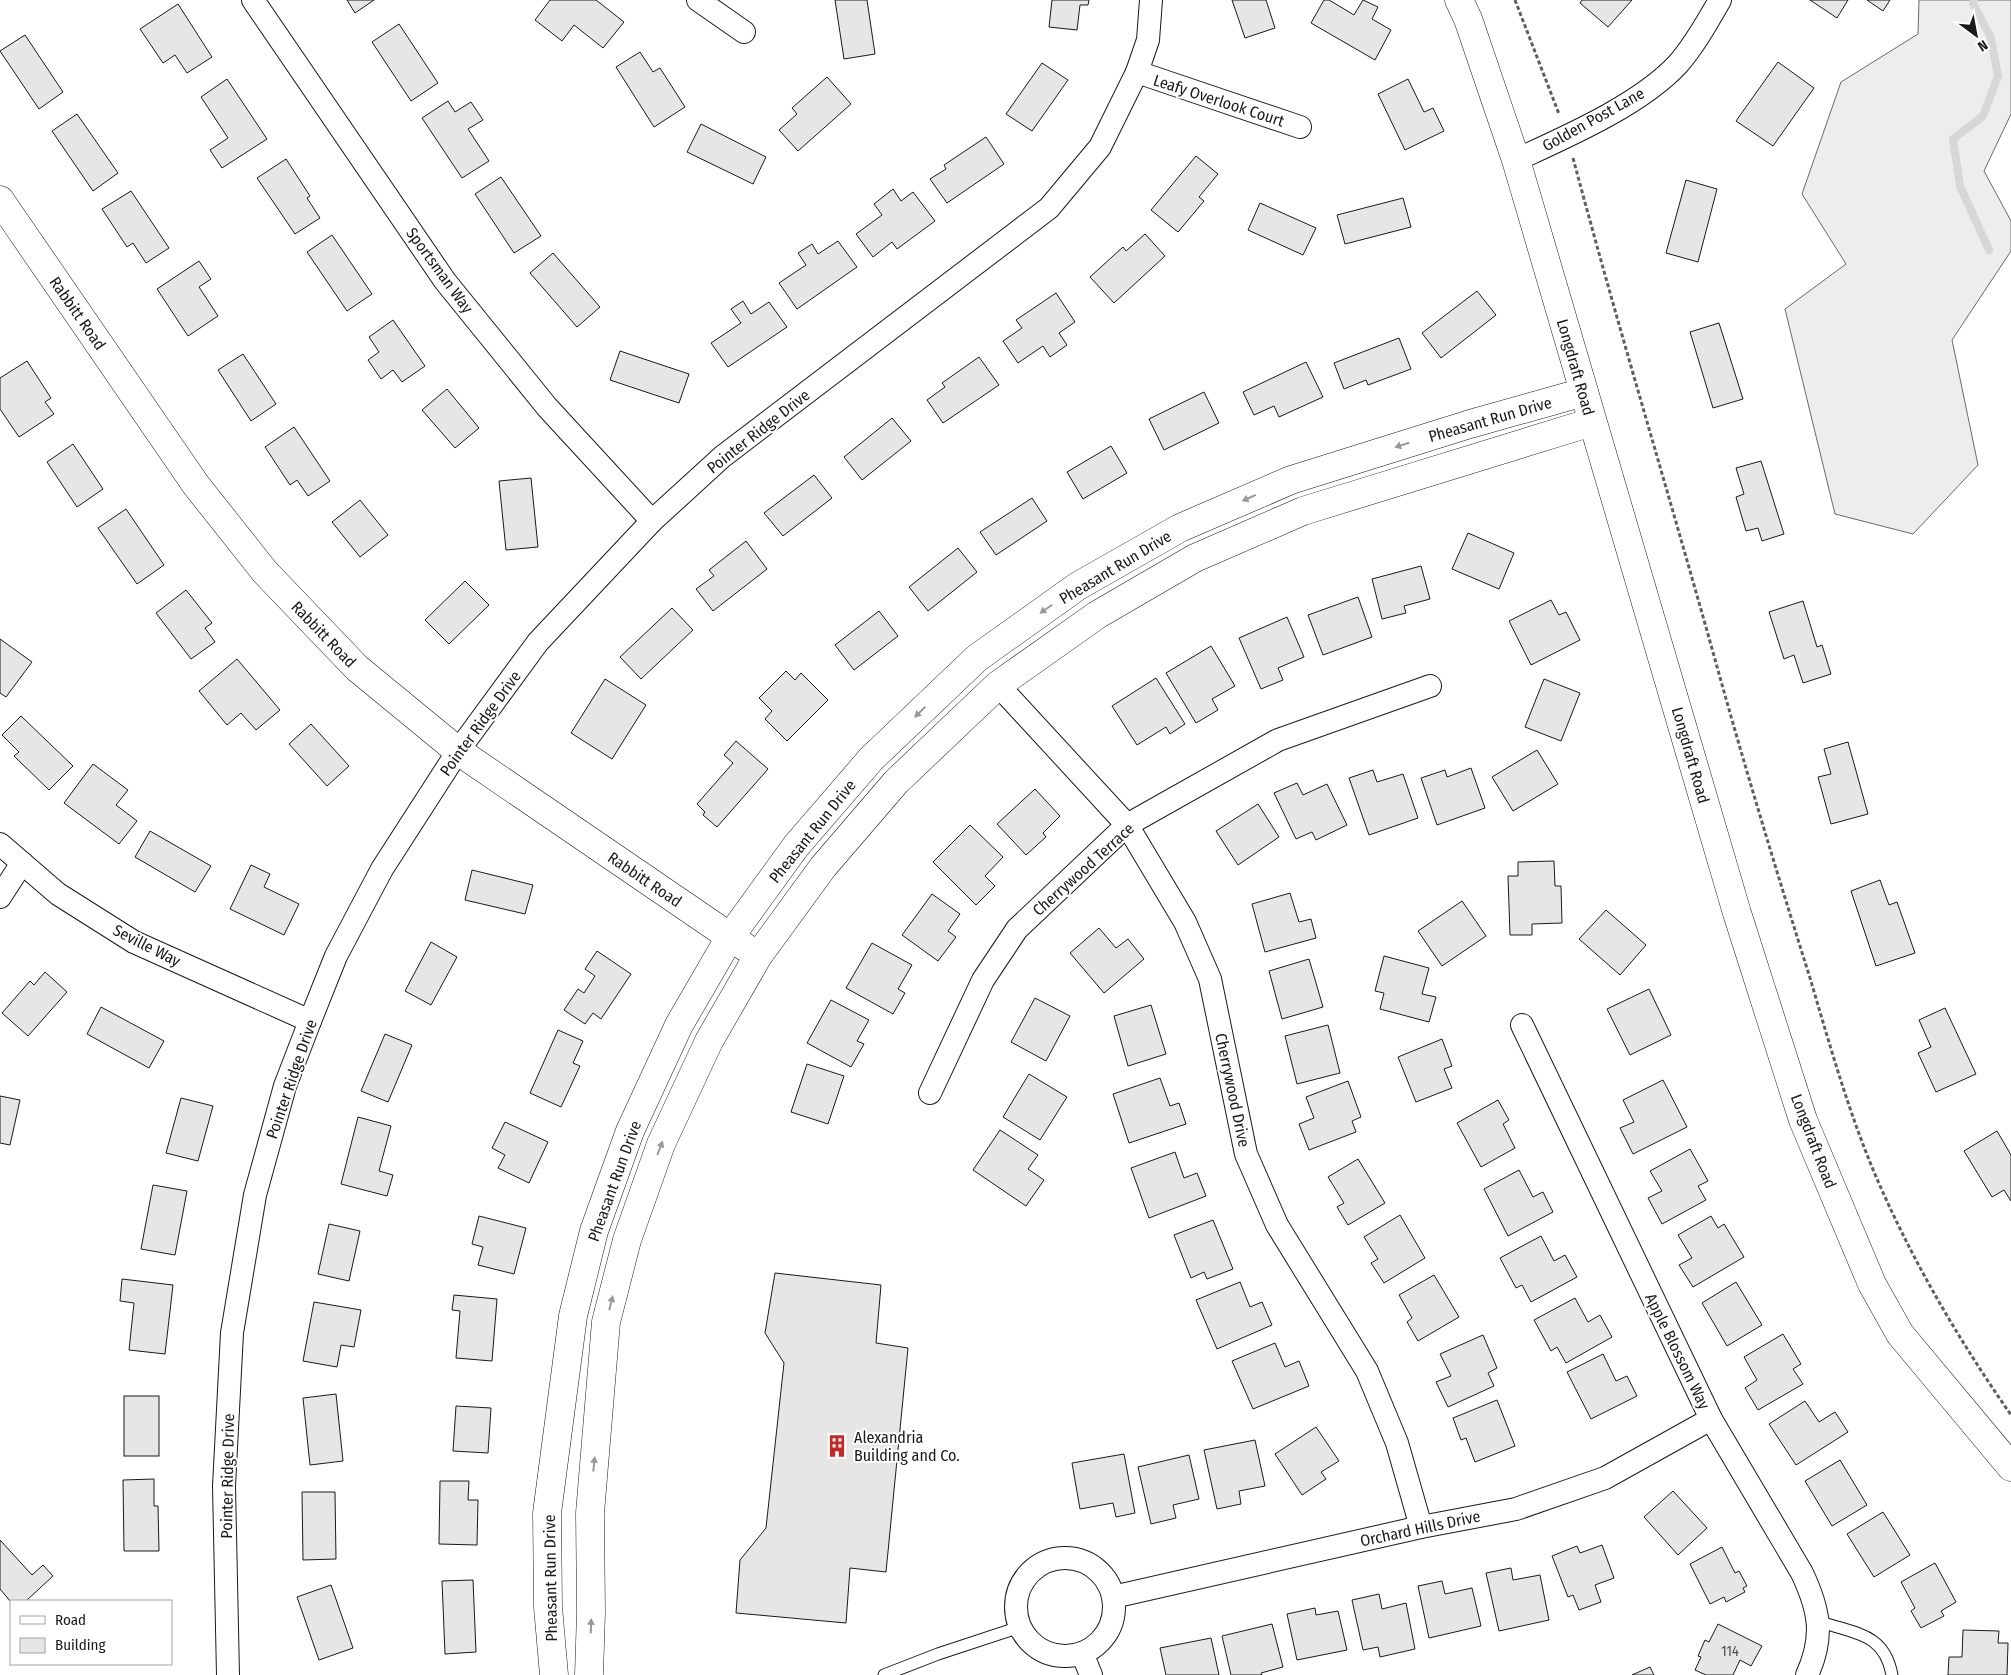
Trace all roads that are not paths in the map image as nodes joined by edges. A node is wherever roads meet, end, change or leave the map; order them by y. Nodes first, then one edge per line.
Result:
1 (253, 0) edge
2 (698, 0) edge
3 (1151, 0) edge
4 (1459, 0) edge
5 (1720, 0) edge
6 (744, 32) dead end
7 (1137, 72) junction
8 (1300, 127) dead end
9 (1516, 160) junction
10 (0, 200) edge
11 (1584, 392) junction
12 (1592, 422) junction
13 (652, 520) junction
14 (998, 685) junction
15 (1430, 686) dead end
16 (458, 751) junction
17 (1127, 826) junction
18 (0, 844) edge
19 (22, 863) junction
20 (0, 897) edge
21 (730, 938) junction
22 (758, 956) junction
23 (310, 1021) junction
24 (1522, 1025) dead end
25 (930, 1093) dead end
26 (1711, 1419) junction
27 (2011, 1467) edge
28 (1421, 1527) junction
29 (1114, 1597) junction
30 (1819, 1621) junction
31 (1020, 1627) junction
32 (1082, 1653) junction
33 (228, 1675) edge
34 (554, 1675) edge
35 (589, 1675) edge
36 (884, 1675) edge
37 (1091, 1675) edge
38 (1808, 1675) edge
39 (1892, 1675) edge

1 - 13 street, Sportsman Way
2 - 6 street
3 - 7 street, Pointer Ridge Drive
4 - 9 street, Longdraft Road
5 - 9 street, Golden Post Lane
7 - 8 street, Leafy Overlook Court
7 - 13 street, Pointer Ridge Drive
9 - 11 street, Longdraft Road
10 - 16 street, Rabbitt Road
11 - 12 street, Longdraft Road
11 -> 21 street, Pheasant Run Drive
12 - 14 street, Pheasant Run Drive
12 - 27 street, Longdraft Road
13 - 16 street, Pointer Ridge Drive
14 - 17 street, Cherrywood Drive
14 - 22 street, Pheasant Run Drive
15 - 17 street, Cherrywood Terrace
16 - 21 street, Rabbitt Road
16 - 23 street, Pointer Ridge Drive
17 - 25 street, Cherrywood Terrace
17 - 28 street, Cherrywood Drive
18 - 19 street, Seville Way
19 - 20 street
19 - 23 street, Seville Way
21 - 22 street, Rabbitt Road
21 - 34 street, Pheasant Run Drive
35 -> 22 street, Pheasant Run Drive
23 - 33 street, Pointer Ridge Drive
24 - 26 street, Apple Blossom Way
26 - 28 street, Orchard Hills Drive
26 - 30 street, Apple Blossom Way
28 - 29 street, Orchard Hills Drive
29 - 31 street
29 - 32 street
30 - 38 street, Apple Blossom Way
30 - 39 lane
31 - 32 street
31 - 36 lane
32 - 37 street

